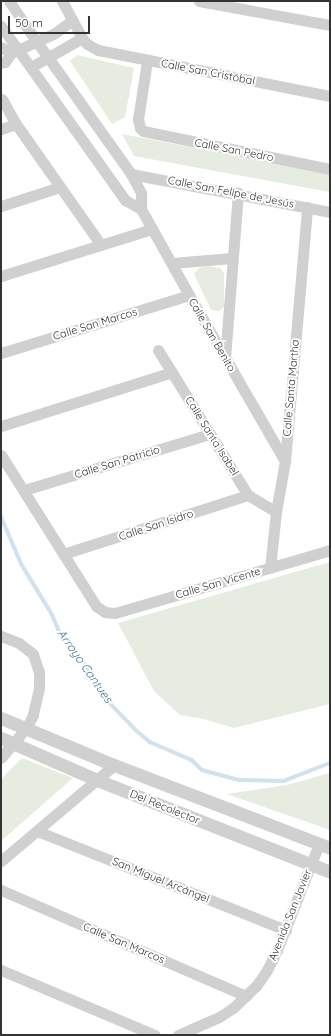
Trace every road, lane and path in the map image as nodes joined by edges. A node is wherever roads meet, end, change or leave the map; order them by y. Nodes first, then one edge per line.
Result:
1 (9, 1) edge
2 (62, 1) edge
3 (199, 1) edge
4 (72, 20) junction
5 (1, 26) edge
6 (330, 26) edge
7 (85, 41) junction
8 (36, 42) junction
9 (10, 50) edge
10 (49, 57) junction
11 (147, 60) junction
12 (1, 63) edge
13 (31, 67) junction
14 (330, 96) edge
15 (2, 99) dead end
16 (16, 124) junction
17 (1, 129) edge
18 (330, 169) edge
19 (131, 174) junction
20 (60, 187) junction
21 (238, 193) junction
22 (1, 206) edge
23 (307, 207) junction
24 (141, 209) junction
25 (330, 212) edge
26 (152, 229) junction
27 (101, 244) junction
28 (232, 258) junction
29 (172, 263) junction
30 (1, 276) edge
31 (189, 295) junction
32 (158, 350) dead end
33 (1, 352) edge
34 (225, 358) junction
35 (172, 372) junction
36 (1, 426) edge
37 (210, 434) junction
38 (1, 456) edge
39 (284, 461) junction
40 (24, 490) junction
41 (248, 495) junction
42 (276, 512) junction
43 (330, 550) edge
44 (63, 554) junction
45 (270, 568) junction
46 (1, 636) edge
47 (1, 718) edge
48 (26, 728) junction
49 (1, 738) edge
50 (14, 743) junction
51 (1, 758) edge
52 (114, 765) junction
53 (97, 780) junction
54 (36, 831) junction
55 (325, 846) edge
56 (1, 860) edge
57 (311, 865) junction
58 (330, 872) edge
59 (1, 890) edge
60 (286, 930) junction
61 (1, 970) edge
62 (246, 996) junction
63 (155, 1035) edge
64 (178, 1035) edge

1 - 8 street, Calle San Benito
2 - 4 street
3 - 6 street
4 - 7 street
4 - 8 street
5 - 9 street
7 - 10 street
7 - 11 street, Calle San Cristóbal
8 - 9 street
8 - 10 street, Calle San Benito
9 - 12 street
9 - 13 street
10 - 13 street
10 - 19 street, Calle San Benito
11 - 14 street, Calle San Cristóbal
11 - 18 street, Calle San Pedro
13 - 24 street
15 - 16 street
16 - 17 street
16 - 20 street
19 - 21 street, Calle San Felipe de Jesús
19 - 24 street, Calle San Benito
20 - 22 street
20 - 27 street
21 - 23 street, Calle San Felipe de Jesús
21 - 28 street
23 - 25 street, Calle San Felipe de Jesús
23 - 39 street, Calle Santa Martha
24 - 26 street, Calle San Benito
26 - 27 street
26 - 29 street, Calle San Benito
27 - 30 street
28 - 29 street
28 - 34 street
29 - 31 street, Calle San Benito
31 - 33 street, Calle San Marcos
31 - 34 street, Calle San Benito
32 - 35 street, Calle Santa Isabel
34 - 39 street, Calle San Benito
35 - 36 street
35 - 37 street, Calle Santa Isabel
37 - 40 street, Calle San Patricio
37 - 41 street, Calle Santa Isabel
38 - 40 street
39 - 42 street, Calle Santa Martha
40 - 44 street
41 - 42 street, Calle Santa Isabel
41 - 44 street, Calle San Isidro
42 - 45 street, Calle Santa Martha
43 - 45 street, Calle San Vicente
44 - 45 street, Calle San Vicente
46 - 48 street
47 - 48 street, Del Recolector
48 - 50 street
48 - 52 street, Del Recolector
49 - 50 street, Del Recolector
50 - 51 street
50 - 53 street, Del Recolector
52 - 53 street
52 - 55 street, Del Recolector
53 - 54 street
53 - 57 street, Del Recolector
54 - 56 street
54 - 60 street, San Miguel Arcángel
55 - 57 street, Avenida San Javier
57 - 58 street, Del Recolector
57 - 60 street, Avenida San Javier
59 - 62 street, Calle San Marcos
60 - 62 street, Avenida San Javier
61 - 63 street
62 - 64 street, Avenida San Javier

